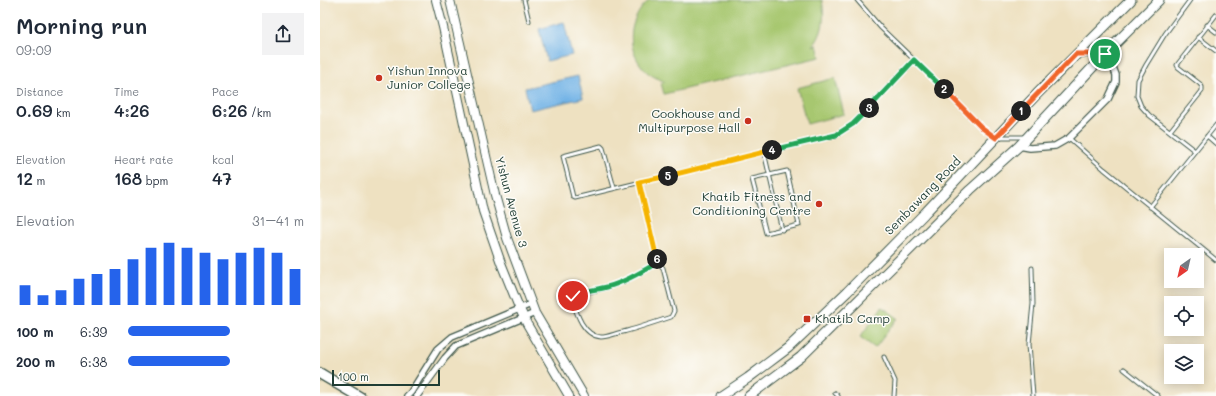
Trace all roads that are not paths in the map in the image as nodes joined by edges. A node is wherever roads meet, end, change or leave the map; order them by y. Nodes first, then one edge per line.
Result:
1 (436, 0) edge
2 (450, 0) edge
3 (524, 0) edge
4 (857, 0) edge
5 (1131, 0) edge
6 (1159, 0) edge
7 (1190, 0) edge
8 (1216, 14) edge
9 (528, 21) dead end
10 (1207, 25) junction
11 (1216, 32) edge
12 (1198, 37) junction
13 (1216, 51) edge
14 (1076, 54) junction
15 (1105, 54) junction
16 (914, 60) junction
17 (1216, 124) edge
18 (1170, 131) junction
19 (1207, 136) junction
20 (1028, 137) junction
21 (996, 138) junction
22 (1069, 138) junction
23 (1216, 144) edge
24 (1018, 146) junction
25 (1195, 151) junction
26 (764, 152) junction
27 (769, 175) junction
28 (639, 182) junction
29 (614, 188) junction
30 (1150, 207) junction
31 (782, 230) junction
32 (1216, 260) edge
33 (658, 262) junction
34 (1032, 268) dead end
35 (531, 304) junction
36 (520, 309) junction
37 (535, 313) junction
38 (524, 318) junction
39 (438, 349) junction
40 (447, 355) junction
41 (884, 357) dead end
42 (1124, 369) dead end
43 (320, 371) edge
44 (320, 376) edge
45 (835, 393) dead end
46 (354, 396) edge
47 (362, 396) edge
48 (407, 396) edge
49 (417, 396) edge
50 (569, 396) edge
51 (584, 396) edge
52 (721, 396) edge
53 (749, 396) edge
54 (838, 396) edge
55 (894, 396) edge
56 (1033, 396) edge
57 (1158, 396) edge

1 - 36 main road
2 - 35 main road, Yishun Avenue 3
3 - 9 lane
4 - 16 lane
5 - 14 main road, Sembawang Road
6 - 15 main road
7 - 18 lane
8 - 10 lane
10 - 11 lane
10 - 12 lane
12 - 13 lane
12 - 18 lane
14 - 15 street
14 - 21 main road, Sembawang Road
15 - 20 main road
15 - 22 street
16 - 21 lane
16 - 26 lane
17 - 19 lane
18 - 25 lane
19 - 23 lane
19 - 25 lane
20 - 21 lane
20 - 24 main road
21 - 52 main road, Sembawang Road
22 - 24 street
22 - 30 lane
24 - 53 main road
25 - 30 lane
26 - 27 lane
26 - 28 lane
27 - 31 lane
27 - 31 lane
27 - 31 lane
28 - 29 lane
28 - 33 lane
29 - 29 lane
30 - 32 lane
33 - 33 lane
34 - 56 lane
35 - 36 street
35 - 37 main road, Yishun Avenue 3
36 - 38 main road
36 - 39 street
37 - 38 street
37 - 51 main road, Yishun Avenue 3
38 - 40 street
38 - 50 main road
39 - 40 street
39 - 48 street
40 - 49 street
41 - 55 lane
42 - 57 lane
43 - 47 street
44 - 46 street
45 - 54 lane

